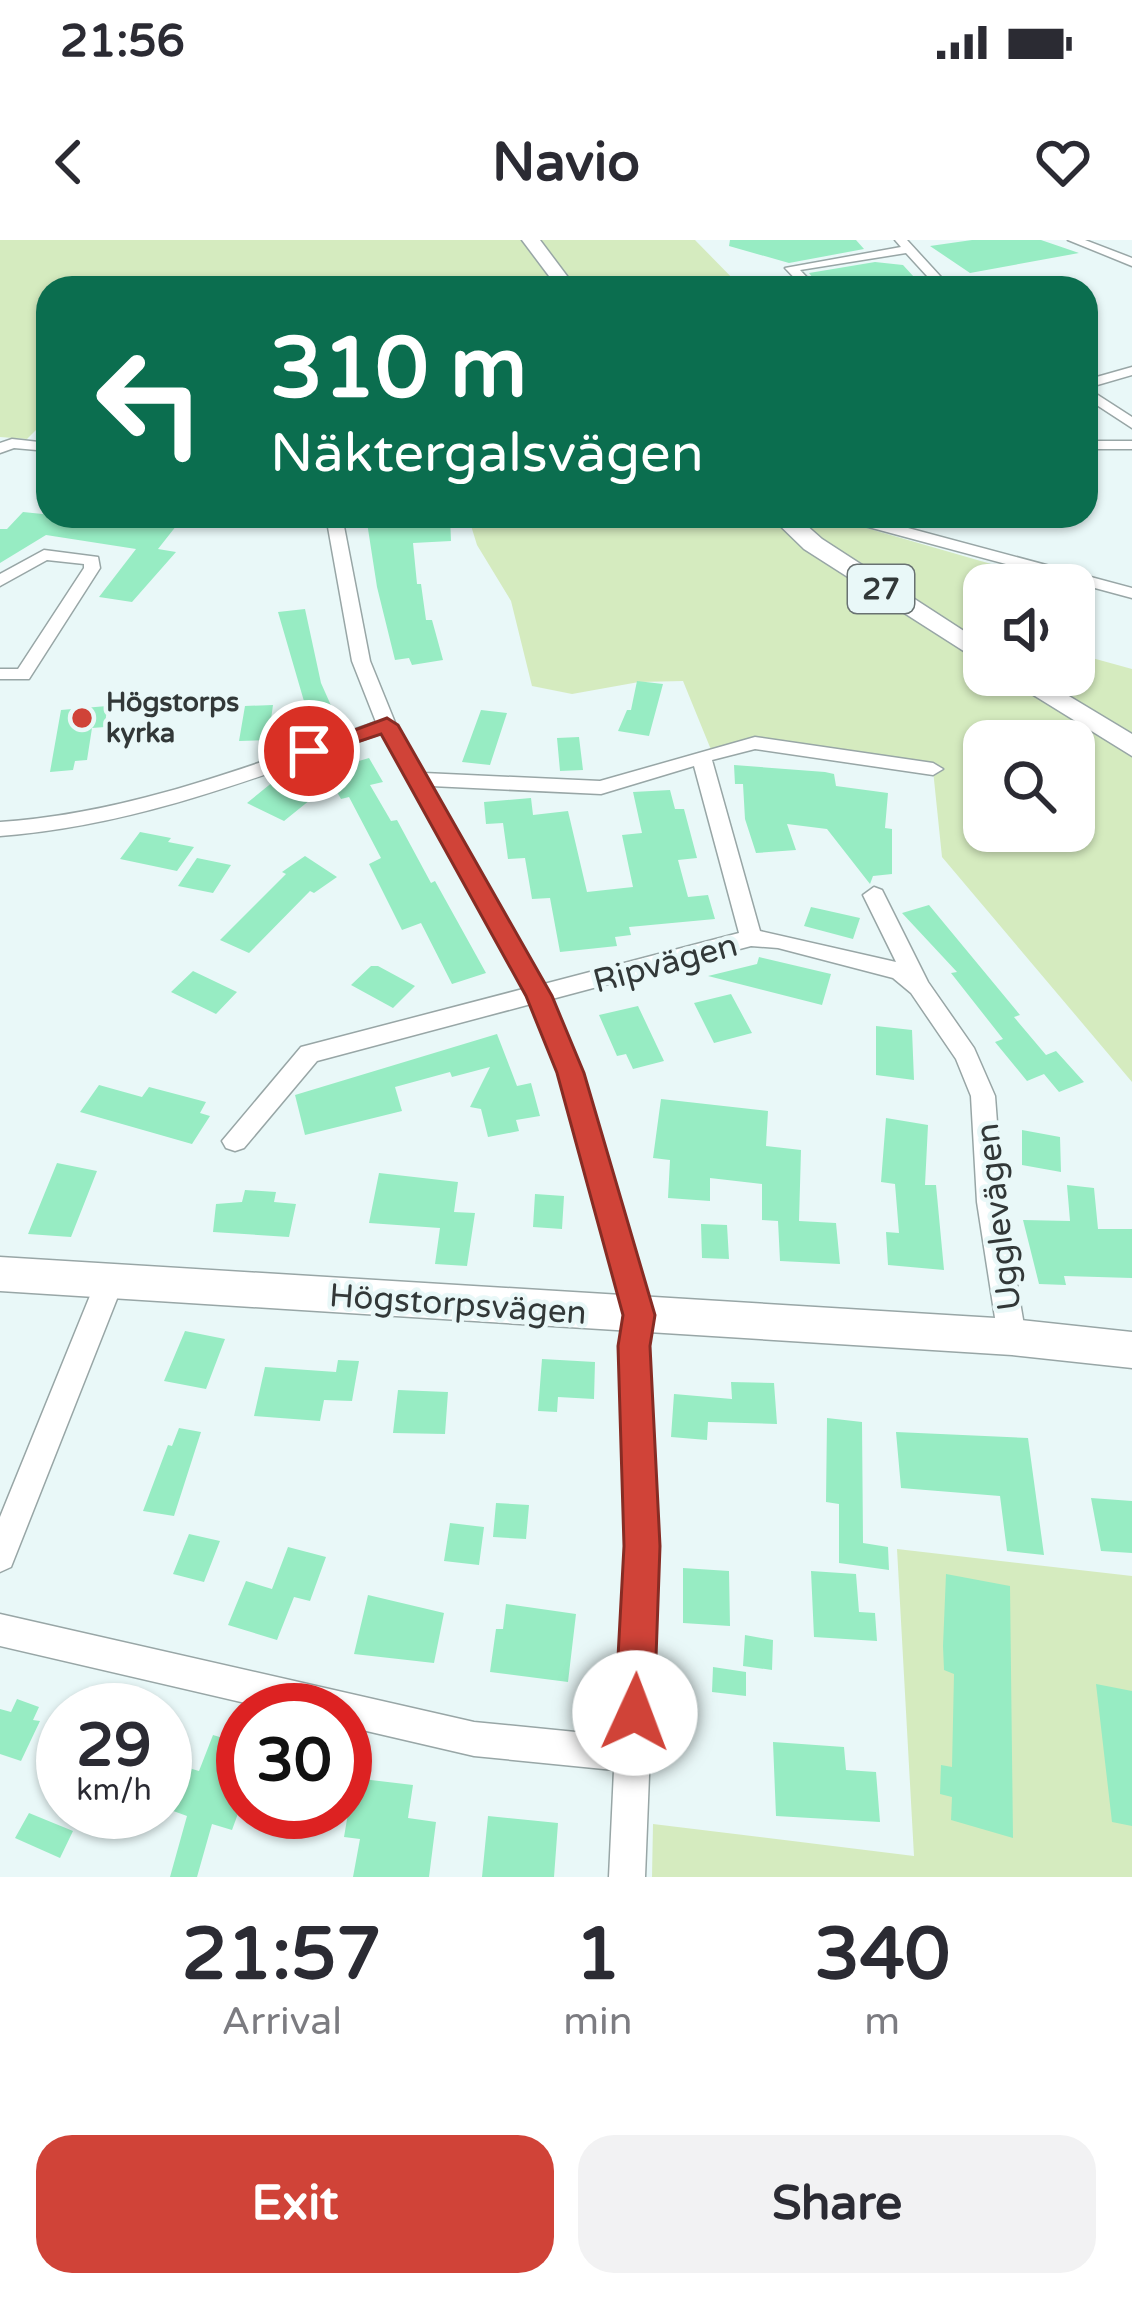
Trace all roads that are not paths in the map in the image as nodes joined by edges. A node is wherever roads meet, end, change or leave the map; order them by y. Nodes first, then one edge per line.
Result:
1 (531, 240) edge
2 (1075, 240) edge
3 (905, 245) edge
4 (1132, 262) edge
5 (558, 276) edge
6 (799, 276) edge
7 (934, 276) edge
8 (1132, 371) edge
9 (1098, 384) edge
10 (1098, 397) edge
11 (1132, 424) edge
12 (36, 445) edge
13 (1132, 445) edge
14 (1098, 446) edge
15 (0, 449) edge
16 (336, 528) edge
17 (795, 528) edge
18 (889, 528) edge
19 (0, 581) edge
20 (1132, 593) edge
21 (963, 642) edge
22 (0, 674) edge
23 (1049, 696) edge
24 (387, 725) junction
25 (1132, 747) edge
26 (708, 757) junction
27 (933, 770) dead end
28 (418, 779) junction
29 (0, 829) edge
30 (874, 895) dead end
31 (751, 938) junction
32 (919, 987) junction
33 (539, 996) junction
34 (235, 1141) dead end
35 (0, 1274) edge
36 (110, 1280) junction
37 (639, 1315) junction
38 (1012, 1337) junction
39 (1132, 1350) edge
40 (0, 1556) edge
41 (0, 1630) edge
42 (633, 1755) junction
43 (627, 1877) edge

1 - 5 main road
2 - 4 street
3 - 6 street
3 - 7 street
8 - 9 street
10 - 11 street
12 - 15 street
13 - 14 street
16 - 24 street
17 - 21 main road, 27
18 - 20 street
19 - 22 street
23 - 25 main road
24 - 28 street
24 - 29 street
26 - 27 street
26 - 28 street
26 - 31 street
28 - 33 street
30 - 32 street
31 - 32 street, Ripvägen
31 - 33 street, Ripvägen
32 - 38 street, Ugglevägen
33 - 34 street, Ripvägen
33 - 37 street
35 - 36 street, Högstorpsvägen
36 - 37 street, Högstorpsvägen
36 - 40 street
37 - 38 street, Högstorpsvägen
37 - 42 street
38 - 39 street, Högstorpsvägen
41 - 42 street
42 - 43 street

